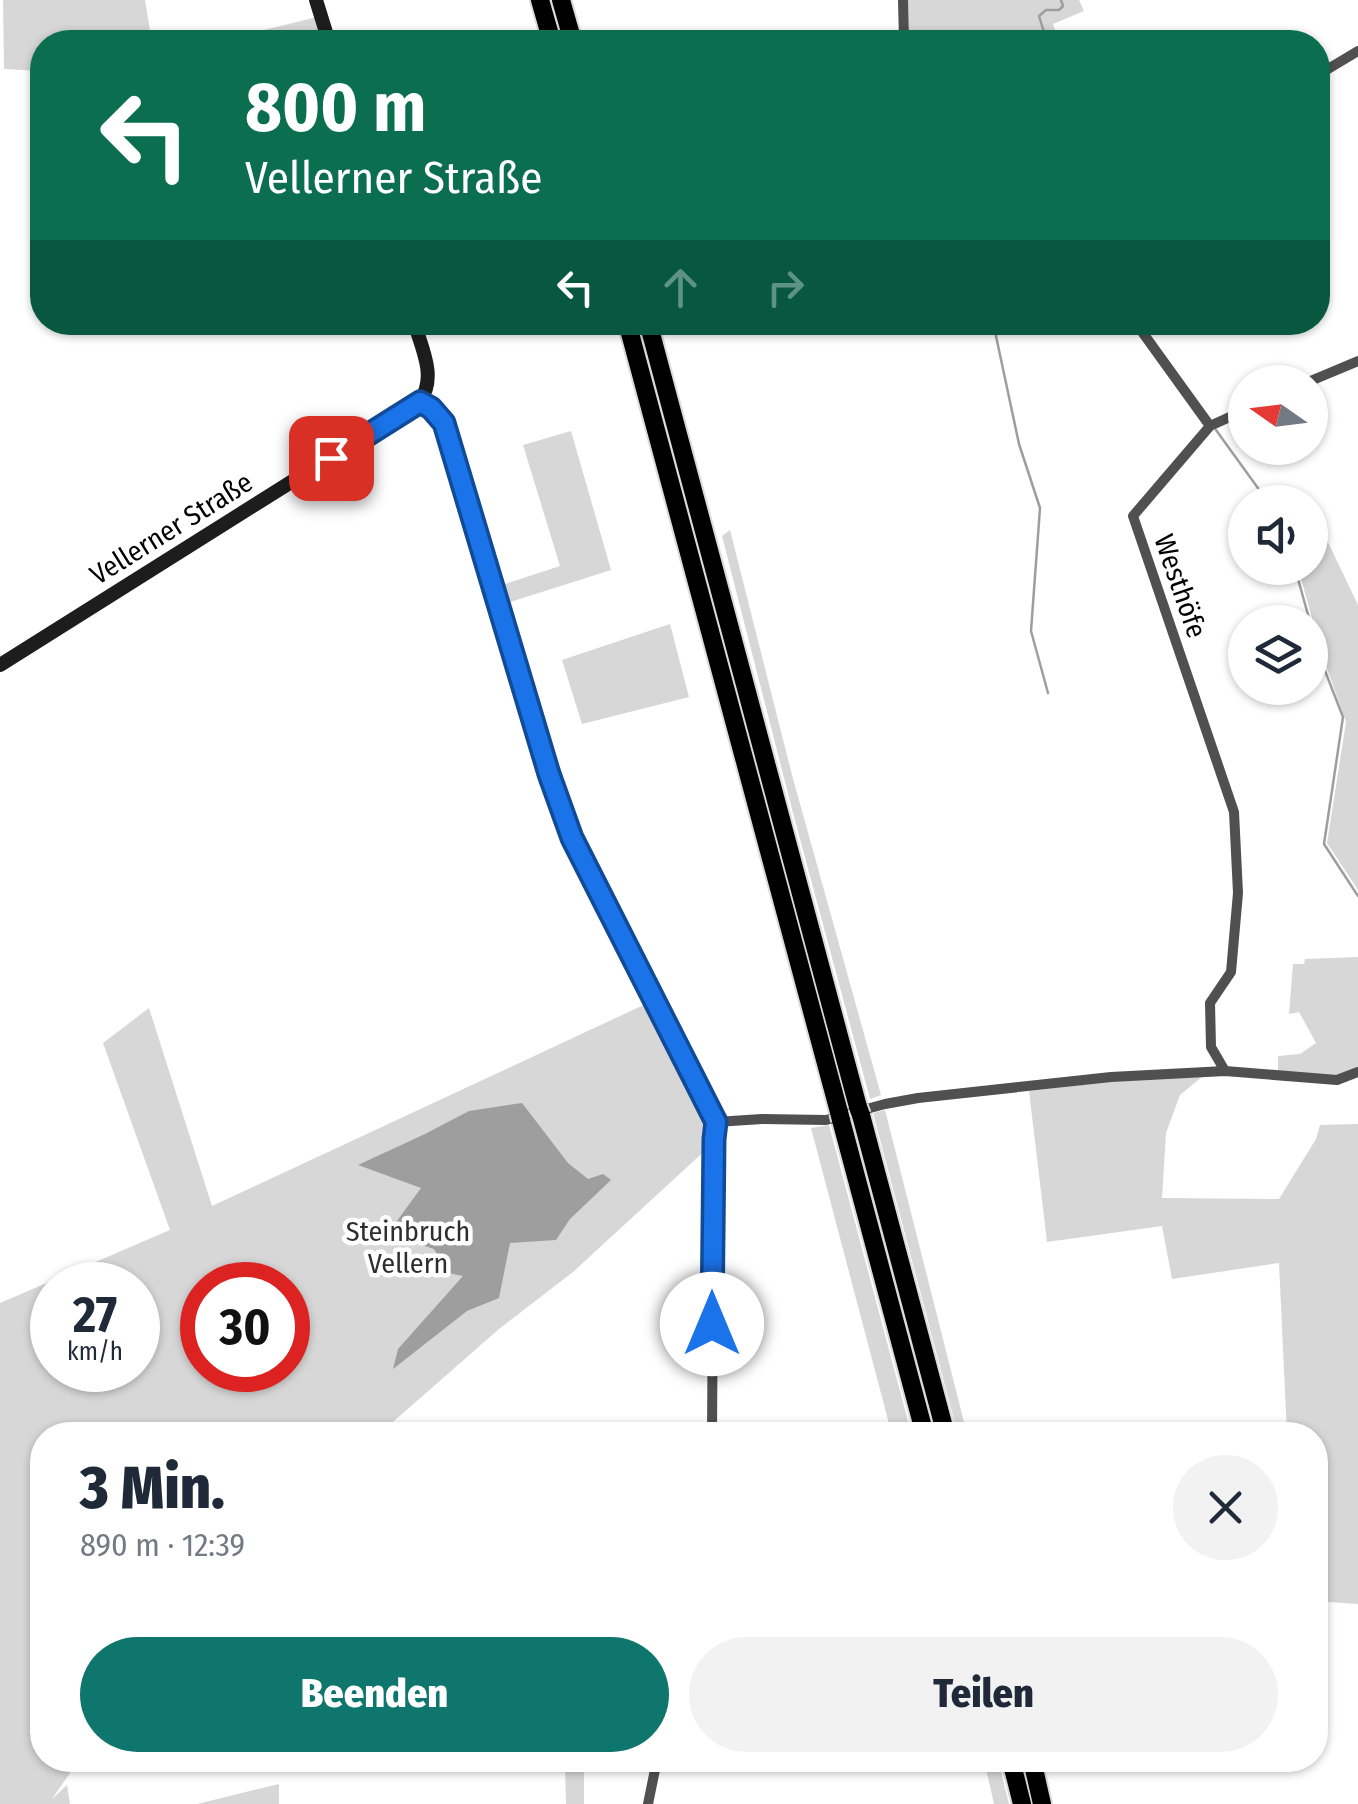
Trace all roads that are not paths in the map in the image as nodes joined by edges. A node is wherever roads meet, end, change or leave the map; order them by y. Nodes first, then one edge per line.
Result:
1 (316, 0) edge
2 (540, 0) edge
3 (562, 0) edge
4 (903, 0) edge
5 (325, 30) edge
6 (549, 30) edge
7 (570, 30) edge
8 (904, 30) edge
9 (1358, 51) edge
10 (1330, 68) edge
11 (418, 335) edge
12 (630, 335) edge
13 (651, 335) edge
14 (1144, 335) edge
15 (1358, 360) edge
16 (1328, 373) edge
17 (420, 402) junction
18 (1228, 418) edge
19 (1210, 426) junction
20 (0, 665) edge
21 (1225, 1071) junction
22 (1358, 1072) edge
23 (716, 1122) junction
24 (712, 1422) edge
25 (922, 1422) edge
26 (943, 1422) edge
27 (655, 1772) edge
28 (1014, 1772) edge
29 (1035, 1772) edge
30 (648, 1804) edge
31 (1022, 1804) edge
32 (1042, 1804) edge

1 - 5 main road
2 - 6 highway
3 - 7 highway
4 - 8 street
9 - 10 street
11 - 17 main road
12 - 25 highway
13 - 26 highway
14 - 19 street
15 - 16 street
17 - 20 main road, Vellerner Straße
17 - 23 street
18 - 19 street
19 - 21 street, Westhöfe
21 - 22 street
21 - 23 street
23 - 24 street
27 - 30 street
28 - 31 highway
29 - 32 highway

